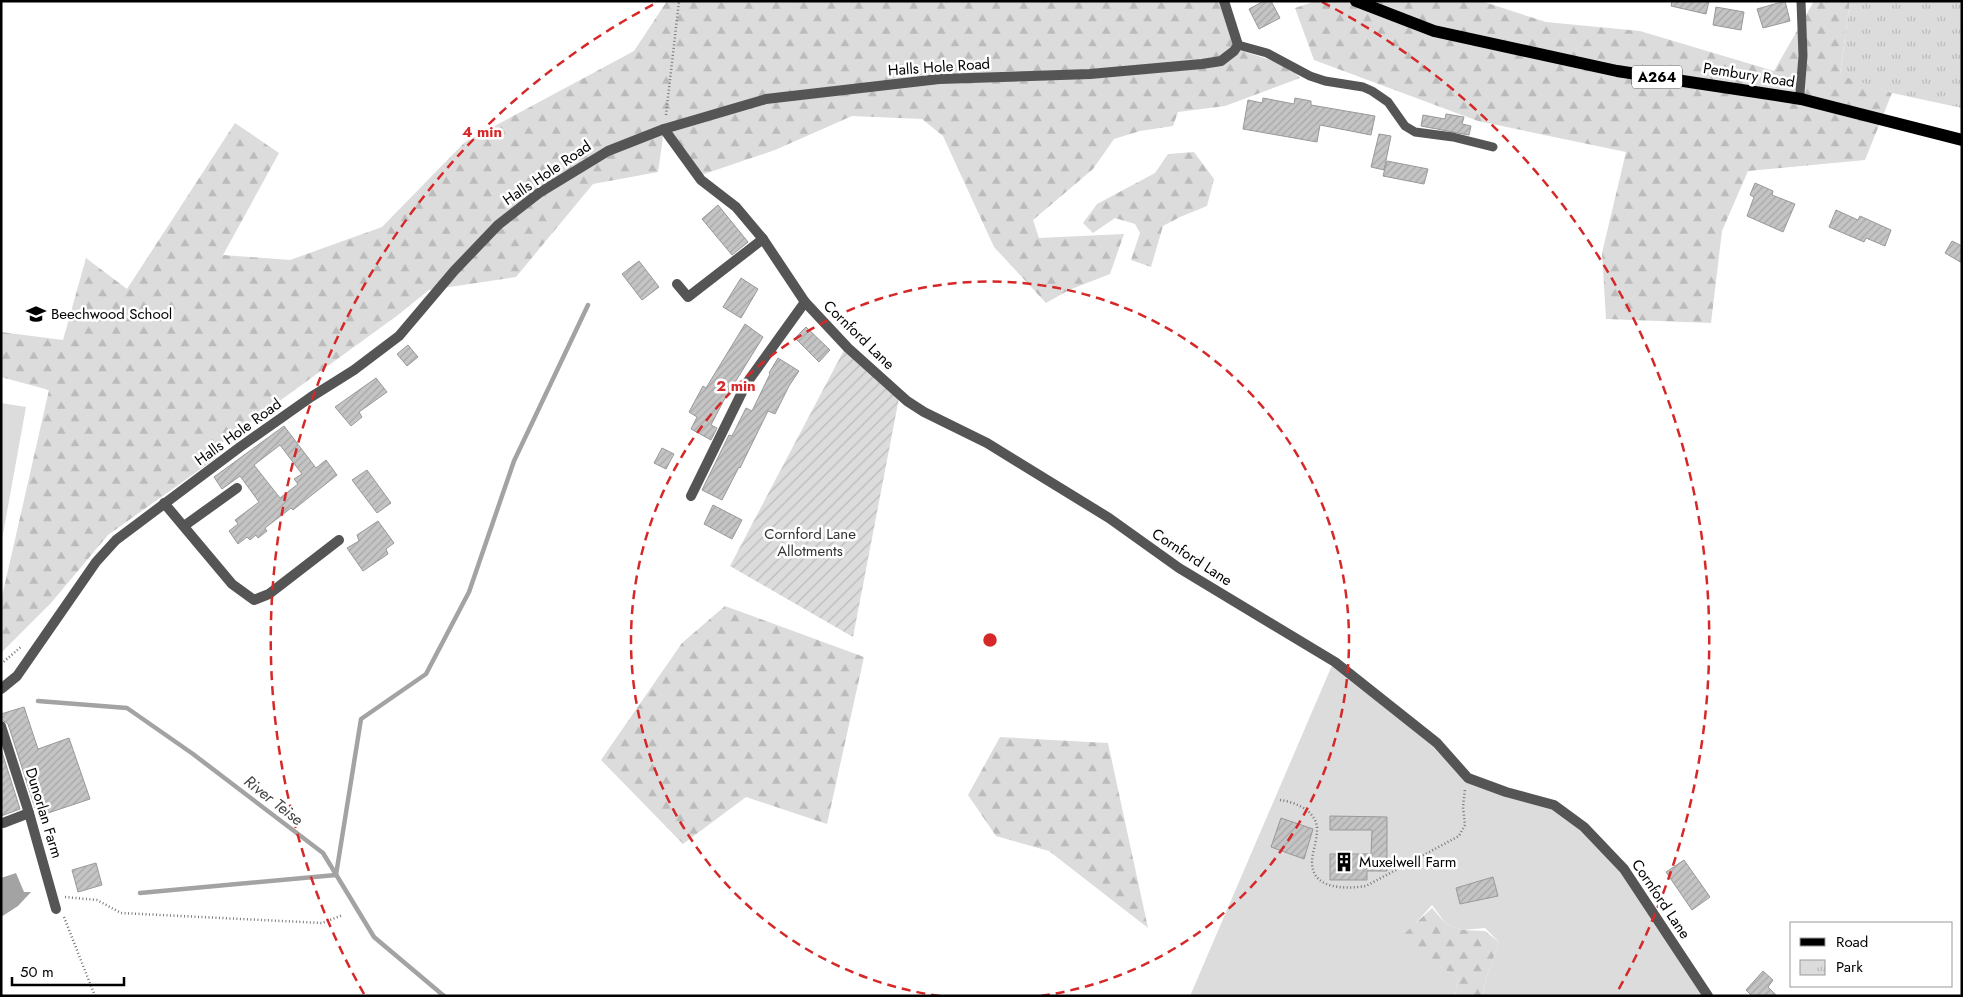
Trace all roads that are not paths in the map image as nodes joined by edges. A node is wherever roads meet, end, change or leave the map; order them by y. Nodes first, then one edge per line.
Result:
1 (1224, 1) edge
2 (1356, 1) edge
3 (1801, 1) edge
4 (1238, 45) junction
5 (1801, 99) junction
6 (664, 129) junction
7 (1962, 140) edge
8 (1493, 147) dead end
9 (763, 239) junction
10 (677, 284) dead end
11 (805, 302) junction
12 (237, 488) dead end
13 (691, 496) dead end
14 (164, 504) junction
15 (184, 526) junction
16 (339, 540) dead end
17 (1, 690) edge
18 (2, 730) edge
19 (30, 813) junction
20 (3, 823) dead end
21 (60, 912) road end
22 (1708, 996) edge

1 - 4 street
2 - 5 main road, Pembury Road / A264
3 - 5 lane
4 - 6 street, Halls Hole Road
4 - 8 lane
5 - 7 main road, Pembury Road / A264
6 - 9 street, Cornford Lane
6 - 14 street, Halls Hole Road
9 - 10 street
9 - 11 street, Cornford Lane
11 - 13 street
11 - 22 street, Cornford Lane
12 - 15 street
14 - 15 street
14 - 17 street, Halls Hole Road
15 - 16 street
18 - 19 street, Dunorlan Farm
19 - 20 street
19 - 21 street, Dunorlan Farm

